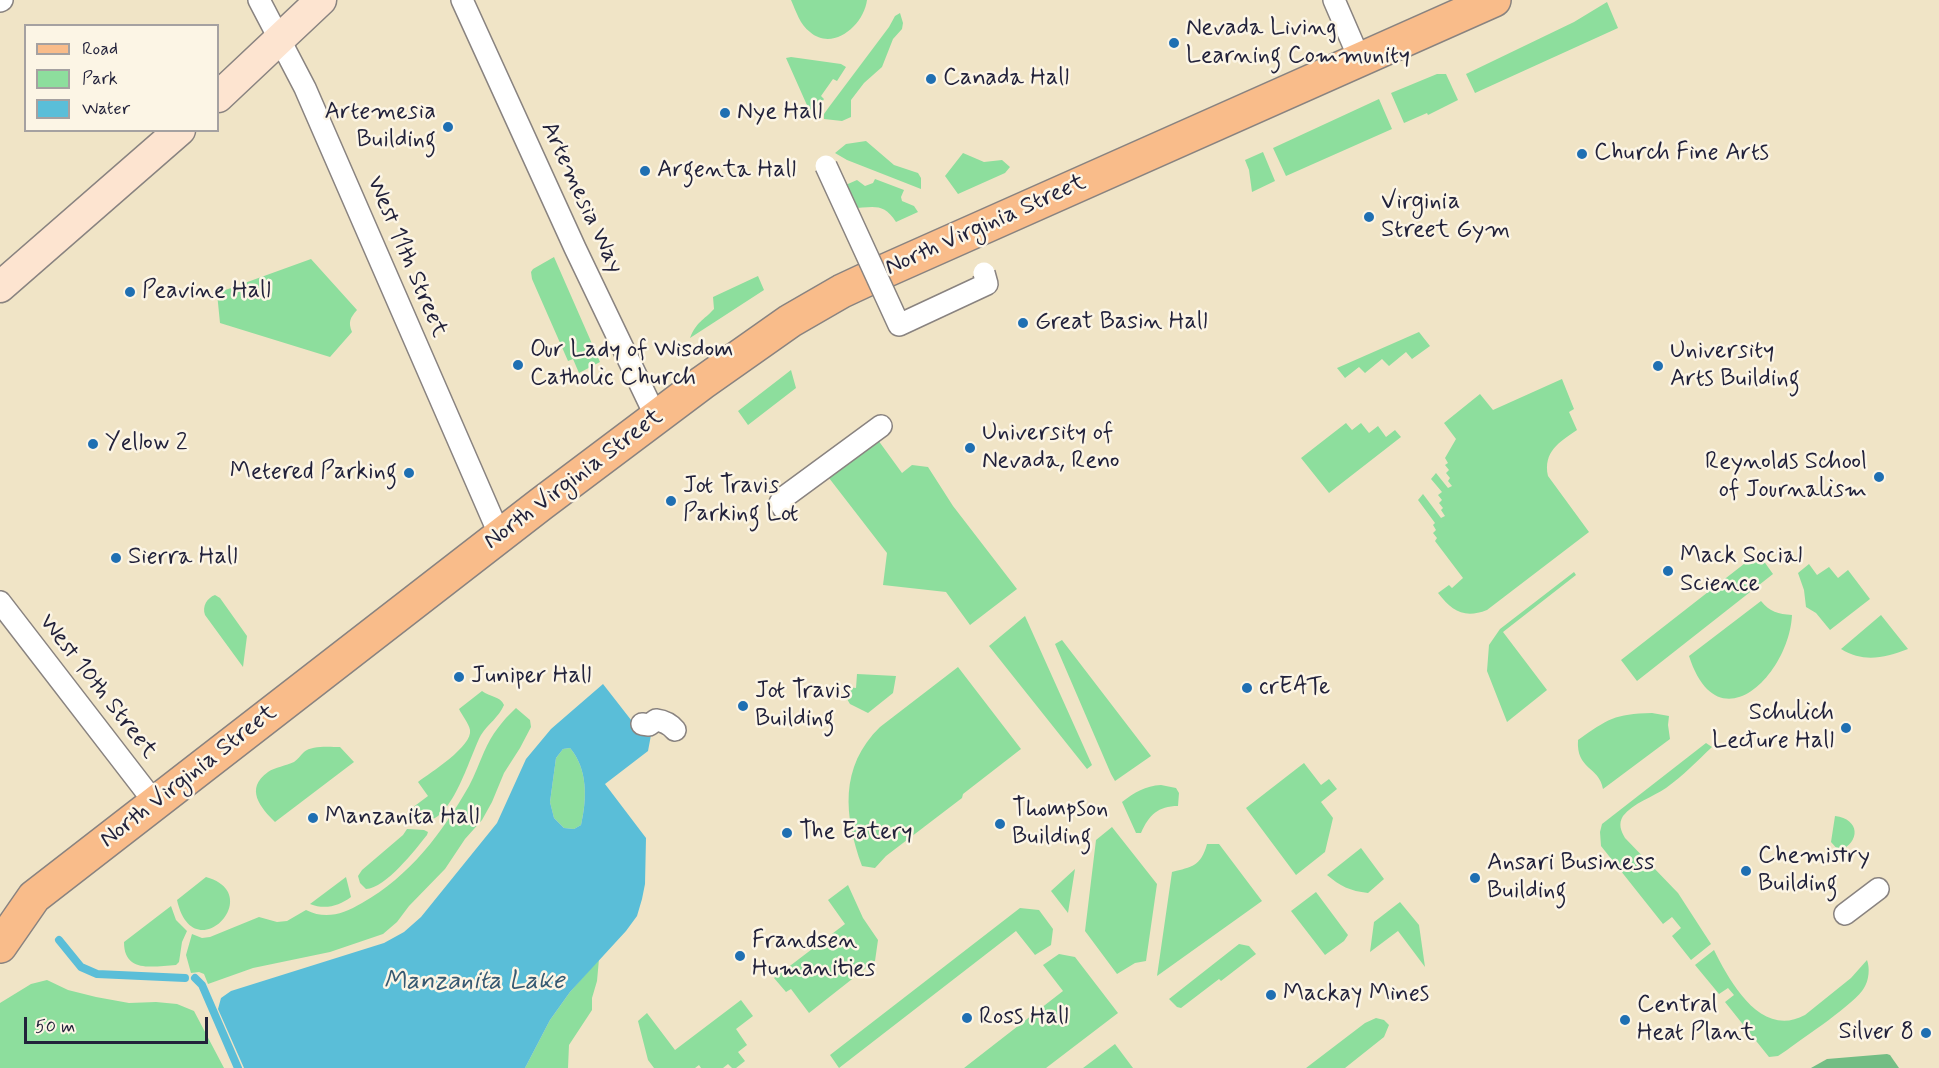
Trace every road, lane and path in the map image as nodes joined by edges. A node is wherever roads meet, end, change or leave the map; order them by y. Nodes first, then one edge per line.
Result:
1 (259, 0) edge
2 (321, 0) edge
3 (462, 0) edge
4 (1334, 0) edge
5 (1494, 0) edge
6 (279, 39) junction
7 (1360, 60) junction
8 (219, 96) edge
9 (178, 132) edge
10 (826, 166) dead end
11 (984, 273) dead end
12 (0, 287) edge
13 (656, 417) junction
14 (880, 426) dead end
15 (784, 509) dead end
16 (500, 536) junction
17 (0, 602) edge
18 (642, 724) dead end
19 (675, 730) dead end
20 (154, 803) junction
21 (1878, 889) dead end
22 (34, 897) junction
23 (0, 906) edge
24 (1845, 914) dead end
25 (0, 946) edge

1 - 6 street, West 11th Street
2 - 6 main road
3 - 13 street, Artemesia Way
4 - 7 street
5 - 7 main road, North Virginia Street
6 - 8 main road
6 - 16 street, West 11th Street
7 - 13 main road, North Virginia Street
9 - 12 main road
10 - 11 street, bridge
13 - 16 main road, North Virginia Street
14 - 15 street
16 - 20 main road, North Virginia Street
17 - 20 street, West 10th Street
18 - 19 street
20 - 22 main road, North Virginia Street
21 - 24 street
22 - 23 main road, North Virginia Street
22 - 25 main road, North Virginia Street

